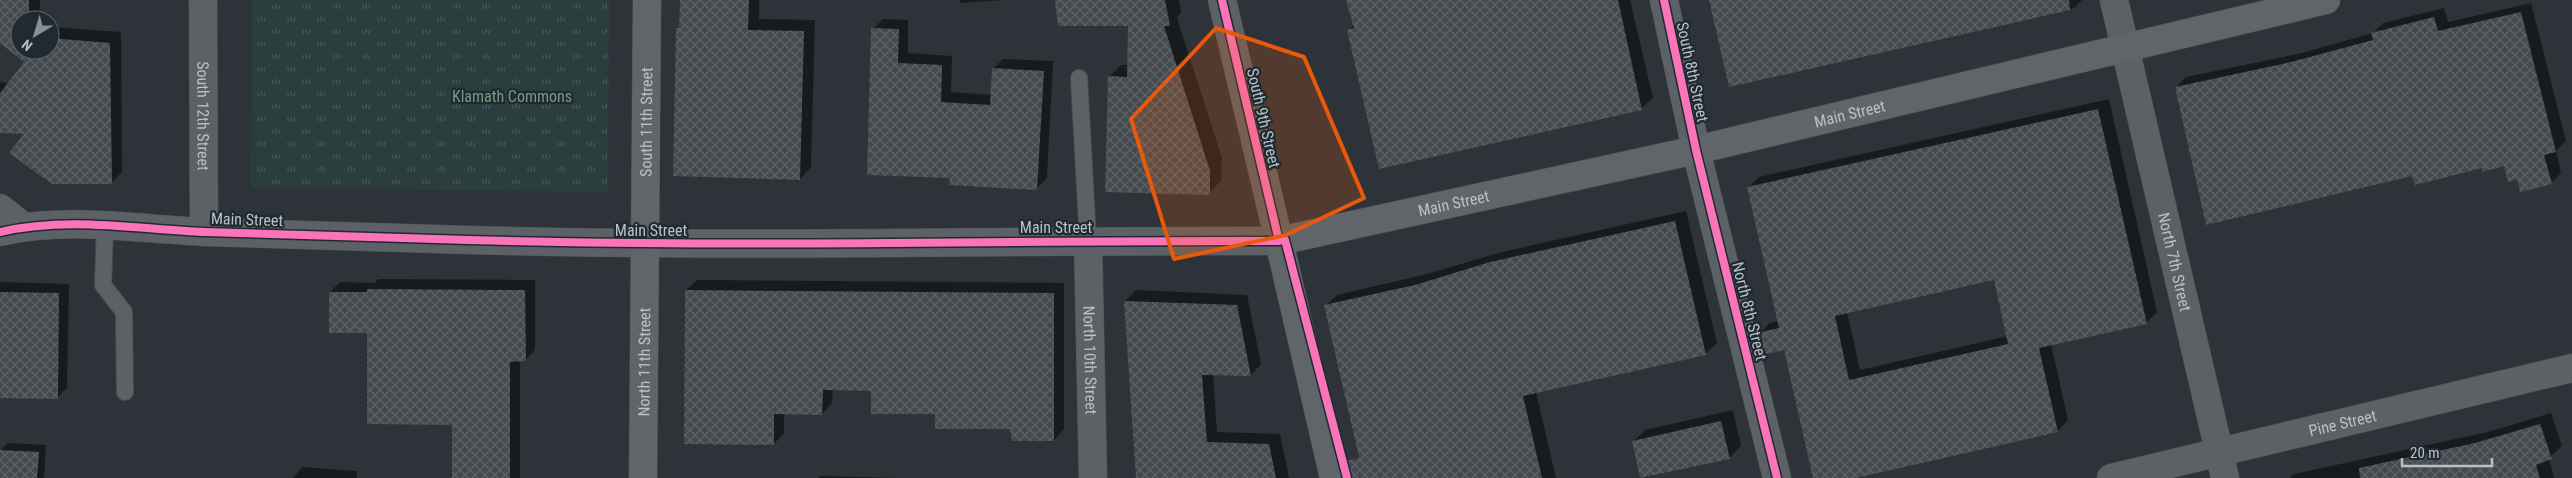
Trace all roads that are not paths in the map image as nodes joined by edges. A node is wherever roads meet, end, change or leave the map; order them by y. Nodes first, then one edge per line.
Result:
1 (202, 0) edge
2 (648, 0) edge
3 (1222, 0) edge
4 (1664, 0) edge
5 (2114, 0) edge
6 (2326, 0) edge
7 (2124, 47) junction
8 (1079, 78) dead end
9 (1696, 150) junction
10 (0, 208) edge
11 (105, 226) junction
12 (12, 230) edge
13 (204, 232) junction
14 (1088, 241) junction
15 (1279, 241) junction
16 (645, 245) junction
17 (2572, 368) edge
18 (125, 392) dead end
19 (2219, 451) junction
20 (644, 478) edge
21 (1093, 478) edge
22 (1334, 478) edge
23 (1777, 478) edge
24 (2111, 478) edge
25 (2225, 478) edge

1 - 13 street, South 12th Street
2 - 16 main road, South 11th Street
3 - 15 street, South 9th Street
4 - 9 street, South 8th Street
5 - 7 street, North 7th Street
6 - 7 main road, Main Street
7 - 9 main road, Main Street
7 - 19 street, North 7th Street
8 - 14 lane
9 - 15 main road, Main Street
9 - 23 street, North 8th Street
10 - 12 street, Main Street
11 - 12 street, Main Street
11 - 13 street, Main Street
11 - 18 lane
13 - 16 street, Main Street
14 - 15 street, Main Street
14 - 16 street, Main Street
14 - 21 street, North 10th Street
15 - 22 main road
16 - 20 main road, North 11th Street
17 - 19 street, Pine Street
19 - 24 street, Pine Street
19 - 25 street, North 7th Street

